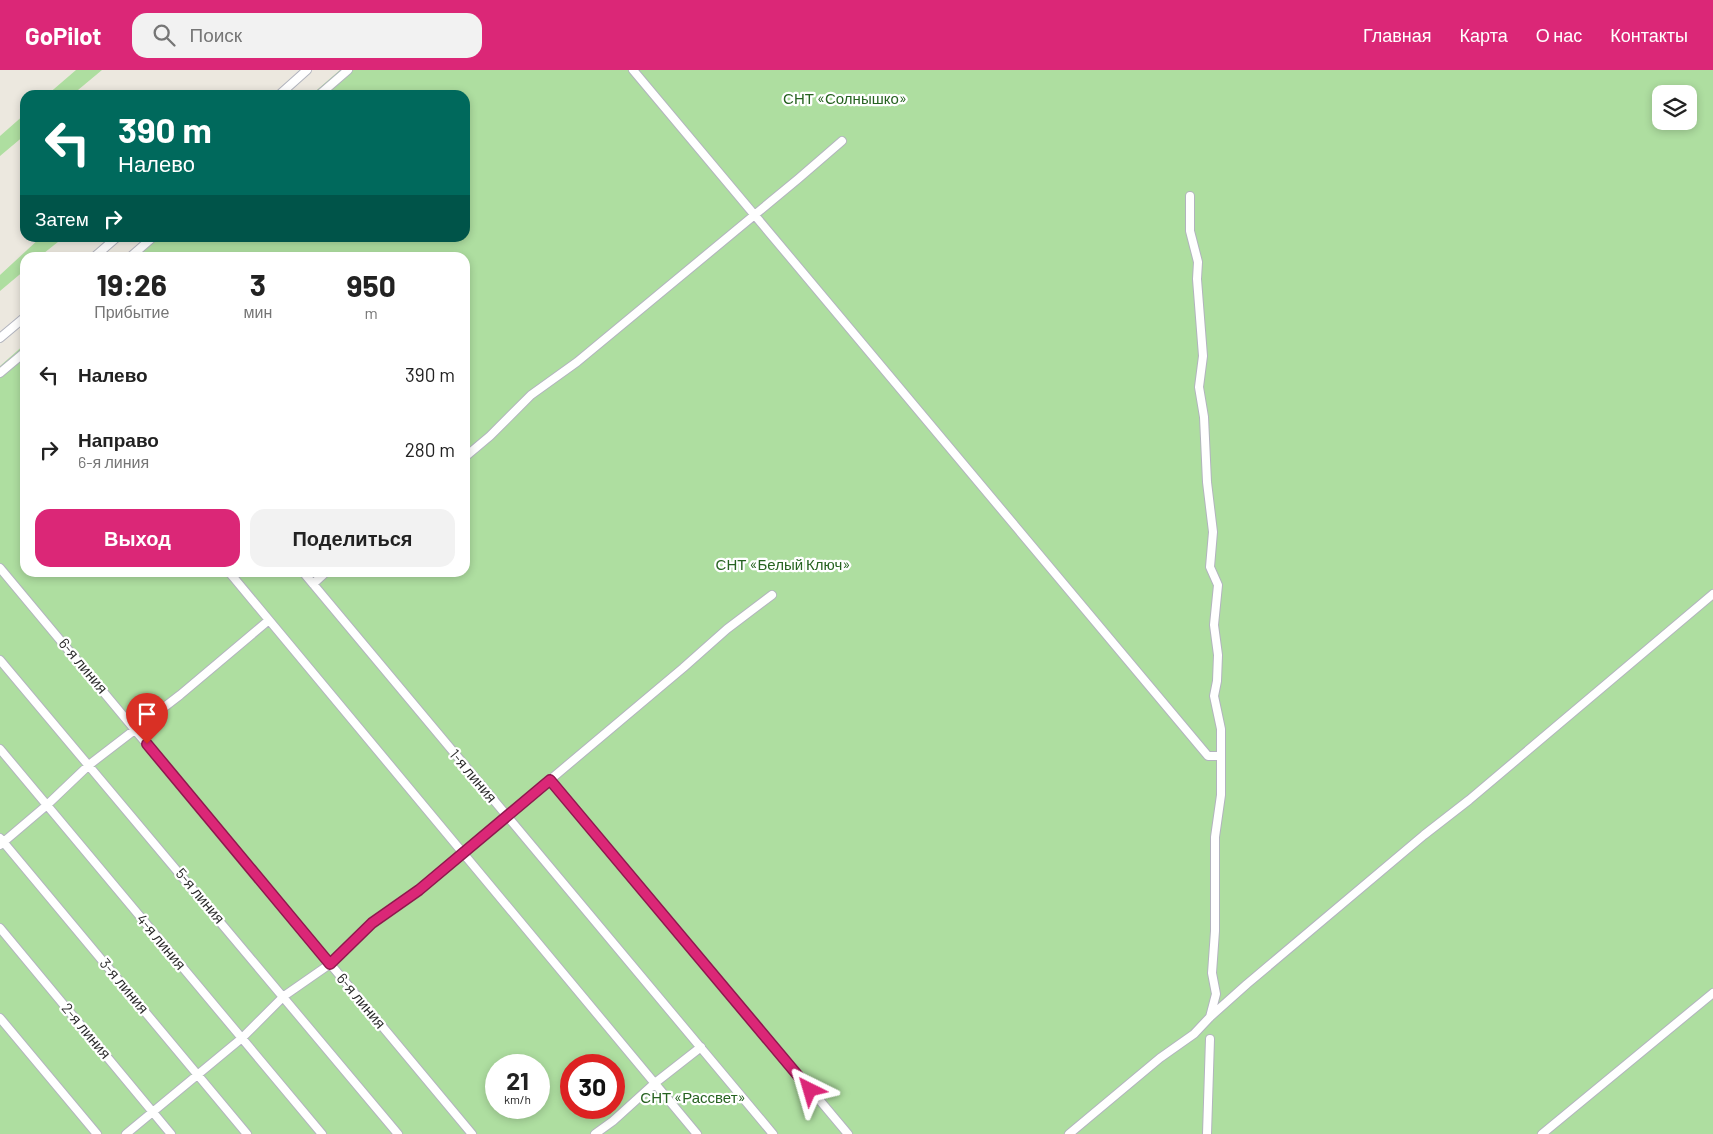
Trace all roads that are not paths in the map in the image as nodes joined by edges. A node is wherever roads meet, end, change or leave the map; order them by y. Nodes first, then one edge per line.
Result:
1 (307, 70) edge
2 (348, 70) edge
3 (633, 70) edge
4 (285, 90) edge
5 (325, 90) edge
6 (842, 141) dead end
7 (1190, 196) dead end
8 (754, 215) junction
9 (111, 242) edge
10 (147, 242) edge
11 (100, 252) edge
12 (136, 252) edge
13 (20, 320) edge
14 (0, 338) edge
15 (20, 356) edge
16 (0, 373) edge
17 (470, 453) edge
18 (0, 568) edge
19 (233, 577) edge
20 (308, 577) edge
21 (321, 577) edge
22 (313, 584) junction
23 (772, 594) dead end
24 (1713, 594) edge
25 (269, 620) junction
26 (0, 660) edge
27 (135, 729) junction
28 (0, 749) edge
29 (1220, 756) junction
30 (89, 765) junction
31 (550, 780) junction
32 (47, 806) junction
33 (506, 816) junction
34 (1, 842) edge
35 (463, 853) junction
36 (0, 928) edge
37 (330, 964) junction
38 (1713, 993) edge
39 (284, 996) junction
40 (1210, 1017) junction
41 (0, 1018) edge
42 (242, 1038) junction
43 (1210, 1039) dead end
44 (701, 1047) junction
45 (198, 1075) junction
46 (655, 1082) junction
47 (153, 1112) junction
48 (97, 1134) edge
49 (126, 1134) edge
50 (172, 1134) edge
51 (247, 1134) edge
52 (322, 1134) edge
53 (398, 1134) edge
54 (472, 1134) edge
55 (595, 1134) edge
56 (697, 1134) edge
57 (773, 1134) edge
58 (848, 1134) edge
59 (1069, 1134) edge
60 (1207, 1134) edge
61 (1542, 1134) edge

1 - 4 street
2 - 5 street
3 - 8 street
6 - 8 street
7 - 29 street
8 - 17 street
8 - 29 street
9 - 11 street
10 - 12 street
13 - 14 street
15 - 16 street
18 - 27 street, 6-я линия
19 - 25 street
20 - 22 street, 1-я линия
21 - 22 street
22 - 33 street, 1-я линия
23 - 31 street
24 - 40 street
25 - 27 street
25 - 35 street
26 - 30 street, 5-я линия
27 - 30 street
27 - 37 street, 6-я линия
28 - 32 street, 4-я линия
29 - 40 street
30 - 32 street
30 - 39 street, 5-я линия
31 - 33 street
31 - 58 street
32 - 34 street
32 - 42 street, 4-я линия
33 - 35 street
33 - 44 street, 1-я линия
34 - 45 street, 3-я линия
35 - 37 street
35 - 46 street
36 - 47 street, 2-я линия
37 - 39 street
37 - 54 street, 6-я линия
38 - 61 street
39 - 42 street
39 - 53 street, 5-я линия
40 - 59 street
41 - 48 street
42 - 45 street
42 - 52 street, 4-я линия
43 - 60 street
44 - 46 street
44 - 57 street, 1-я линия
45 - 47 street
45 - 51 street, 3-я линия
46 - 55 street
46 - 56 street
47 - 49 street
47 - 50 street, 2-я линия

